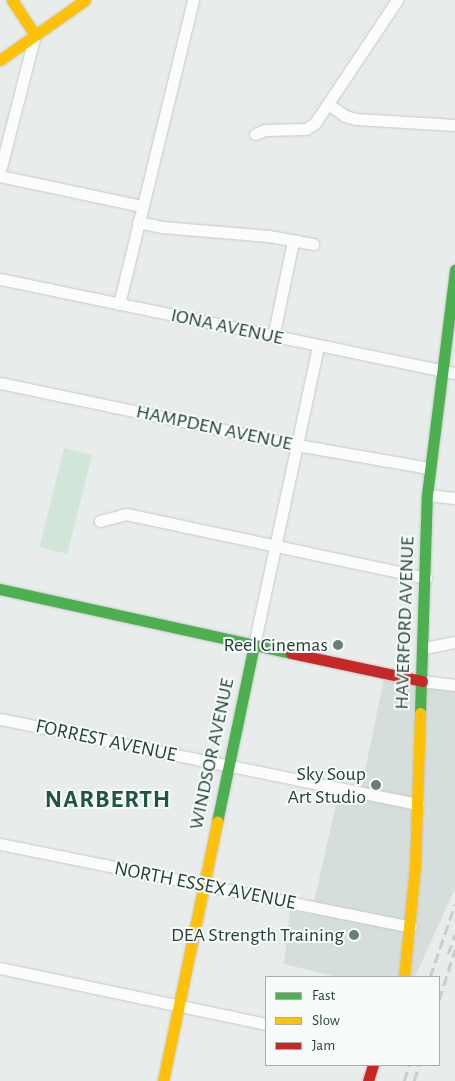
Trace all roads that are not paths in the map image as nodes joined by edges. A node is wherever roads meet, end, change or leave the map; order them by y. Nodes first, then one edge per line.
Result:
1 (12, 0) edge
2 (85, 0) edge
3 (193, 0) edge
4 (397, 0) edge
5 (35, 35) junction
6 (0, 60) edge
7 (328, 104) junction
8 (455, 126) edge
9 (255, 134) dead end
10 (0, 171) edge
11 (0, 176) edge
12 (141, 206) junction
13 (138, 222) junction
14 (293, 240) junction
15 (313, 244) dead end
16 (455, 270) edge
17 (0, 280) edge
18 (119, 304) junction
19 (272, 337) junction
20 (318, 346) junction
21 (442, 371) junction
22 (455, 373) edge
23 (0, 383) edge
24 (297, 445) junction
25 (430, 468) junction
26 (427, 495) junction
27 (455, 498) edge
28 (100, 521) dead end
29 (274, 546) junction
30 (426, 578) junction
31 (0, 589) edge
32 (455, 642) edge
33 (254, 645) junction
34 (424, 648) junction
35 (422, 681) junction
36 (455, 685) edge
37 (0, 719) edge
38 (229, 766) junction
39 (417, 804) junction
40 (0, 844) edge
41 (203, 887) junction
42 (411, 928) junction
43 (0, 968) edge
44 (404, 976) edge
45 (178, 1005) junction
46 (265, 1024) edge
47 (373, 1066) edge
48 (163, 1081) edge
49 (368, 1081) edge

1 - 5 street
2 - 5 street
3 - 12 street
4 - 7 street
5 - 6 street
5 - 10 street
7 - 8 street
7 - 9 street
11 - 12 street
12 - 13 street
13 - 14 street
13 - 18 street
14 - 15 street
14 - 19 street
16 - 21 street, HAVERFORD AVENUE
17 - 18 street, IONA AVENUE
18 - 19 street, IONA AVENUE
19 - 20 street, IONA AVENUE
20 - 21 street, IONA AVENUE
20 - 24 street, WINDSOR AVENUE
21 - 22 street, IONA AVENUE
21 - 25 street, HAVERFORD AVENUE
23 - 24 street, HAMPDEN AVENUE
24 - 25 street, HAMPDEN AVENUE
24 - 29 street, WINDSOR AVENUE
25 - 26 street, HAVERFORD AVENUE
26 - 27 street
26 - 30 street, HAVERFORD AVENUE
28 - 29 street
29 - 30 street
29 - 33 street, WINDSOR AVENUE
30 - 34 street, HAVERFORD AVENUE
31 - 33 street
32 - 34 street
33 - 35 street
33 - 38 street, WINDSOR AVENUE
34 - 35 street, HAVERFORD AVENUE
35 - 36 street
35 - 39 street, HAVERFORD AVENUE
37 - 38 street, FORREST AVENUE
38 - 39 street, FORREST AVENUE
38 - 41 street, WINDSOR AVENUE
39 - 42 street, HAVERFORD AVENUE
40 - 41 street, NORTH ESSEX AVENUE
41 - 42 street, NORTH ESSEX AVENUE
41 - 45 street, WINDSOR AVENUE
42 - 44 street, HAVERFORD AVENUE
43 - 45 street
45 - 46 street
45 - 48 street, WINDSOR AVENUE
47 - 49 street

